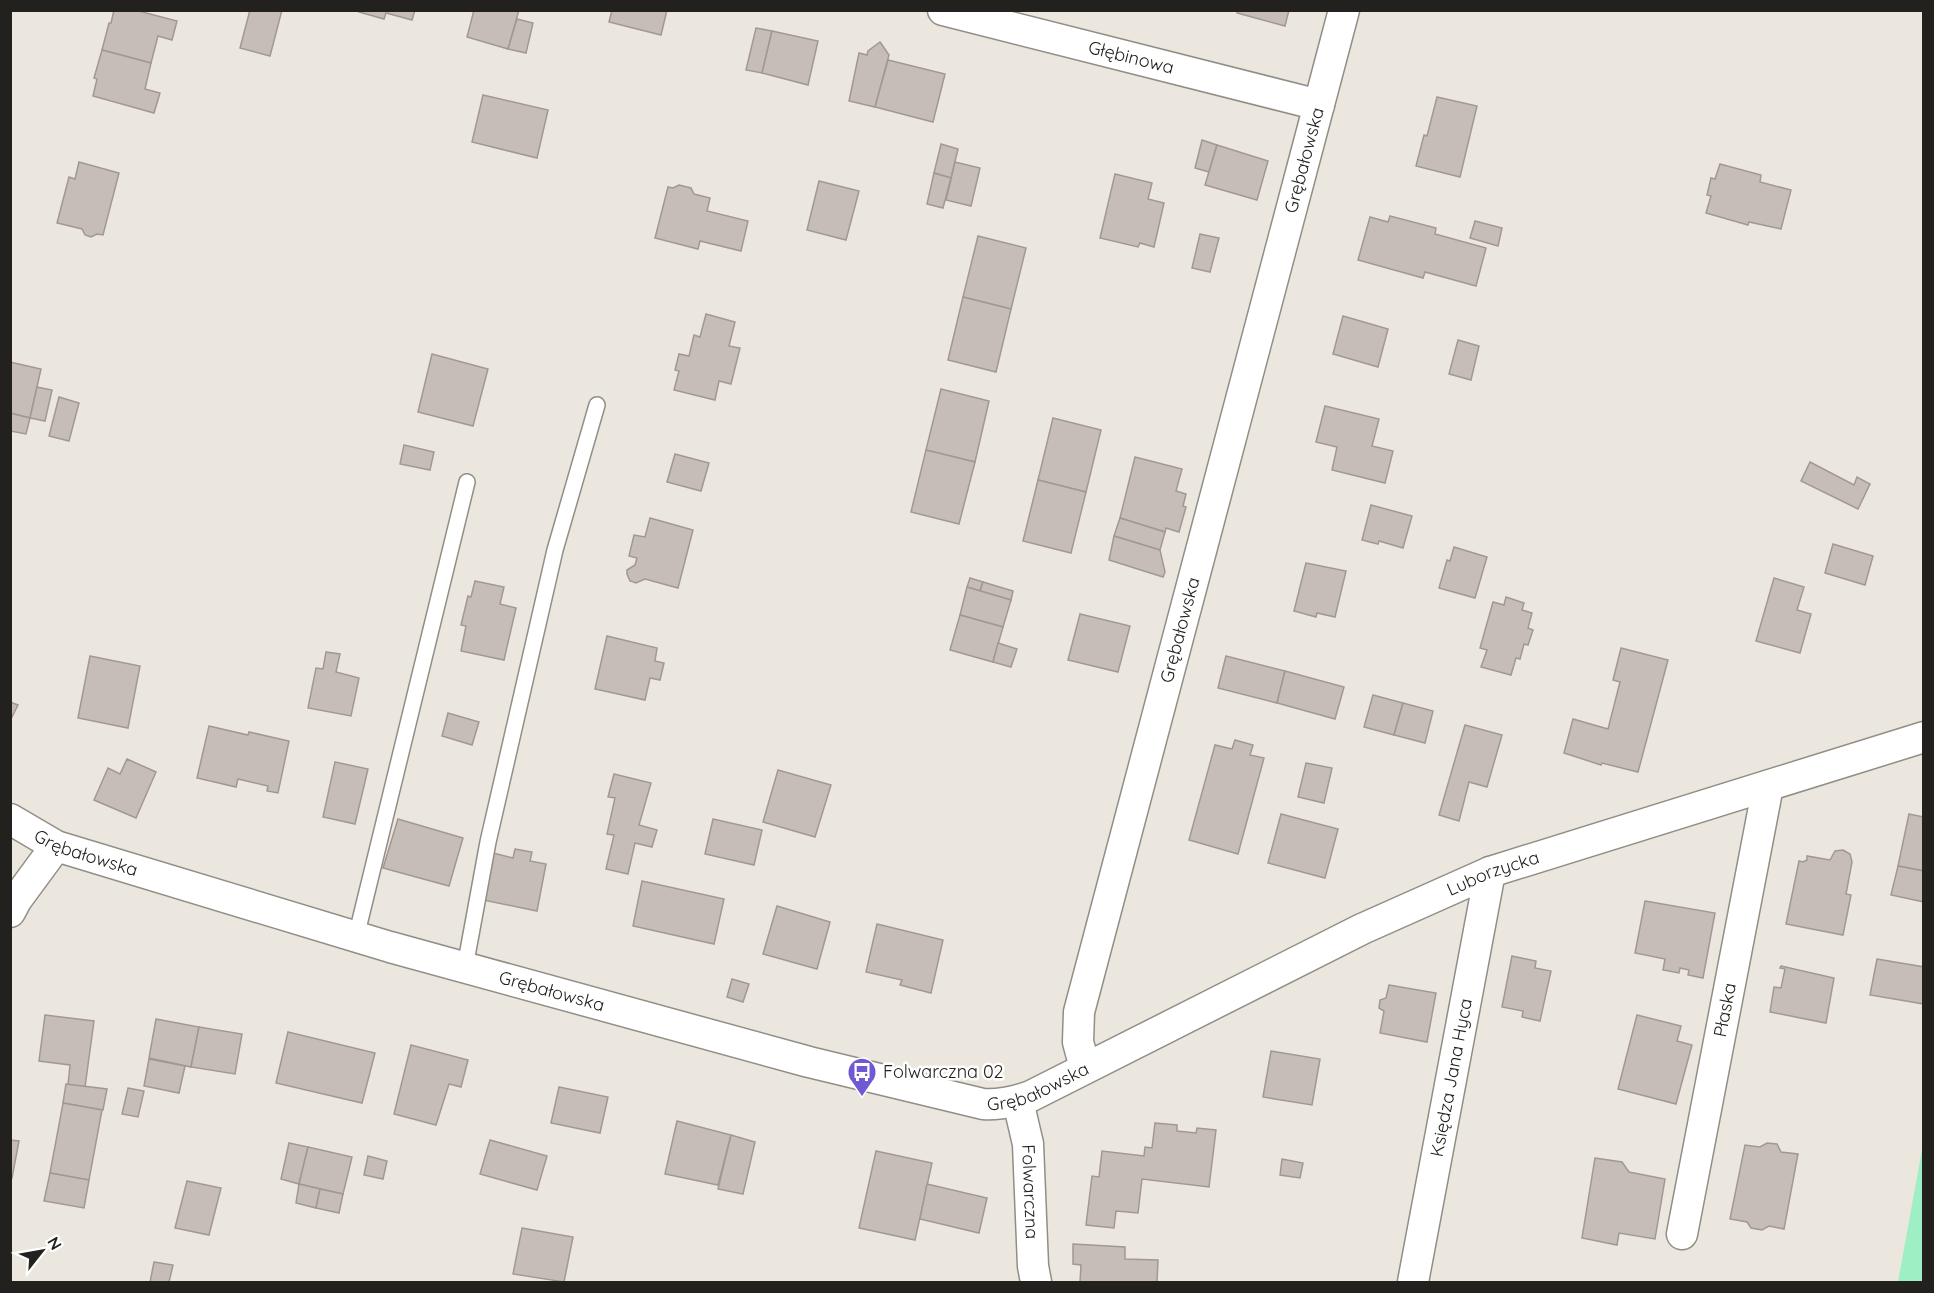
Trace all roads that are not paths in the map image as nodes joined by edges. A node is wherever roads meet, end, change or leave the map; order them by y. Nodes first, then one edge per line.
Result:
1 (943, 10) edge
2 (1344, 10) edge
3 (1319, 105) junction
4 (597, 405) dead end
5 (468, 482) dead end
6 (1923, 737) edge
7 (1768, 786) junction
8 (10, 819) edge
9 (56, 846) junction
10 (1490, 872) junction
11 (10, 912) edge
12 (356, 937) junction
13 (465, 967) junction
14 (1085, 1068) junction
15 (1018, 1101) junction
16 (1682, 1234) dead end
17 (1036, 1282) edge
18 (1413, 1282) edge

1 - 3 street, Głębinowa
2 - 3 street, Grębałowska
3 - 14 street, Grębałowska
4 - 13 lane
5 - 12 lane
6 - 7 street, Luborzycka
7 - 10 street, Luborzycka
7 - 16 street, Płaska
8 - 9 street, Grębałowska
9 - 11 street
9 - 12 street, Grębałowska
10 - 14 street, Luborzycka
10 - 18 street, Księdza Jana Hyca
12 - 13 street, Grębałowska
13 - 15 street, Grębałowska
14 - 15 street, Grębałowska
15 - 17 street, Folwarczna

